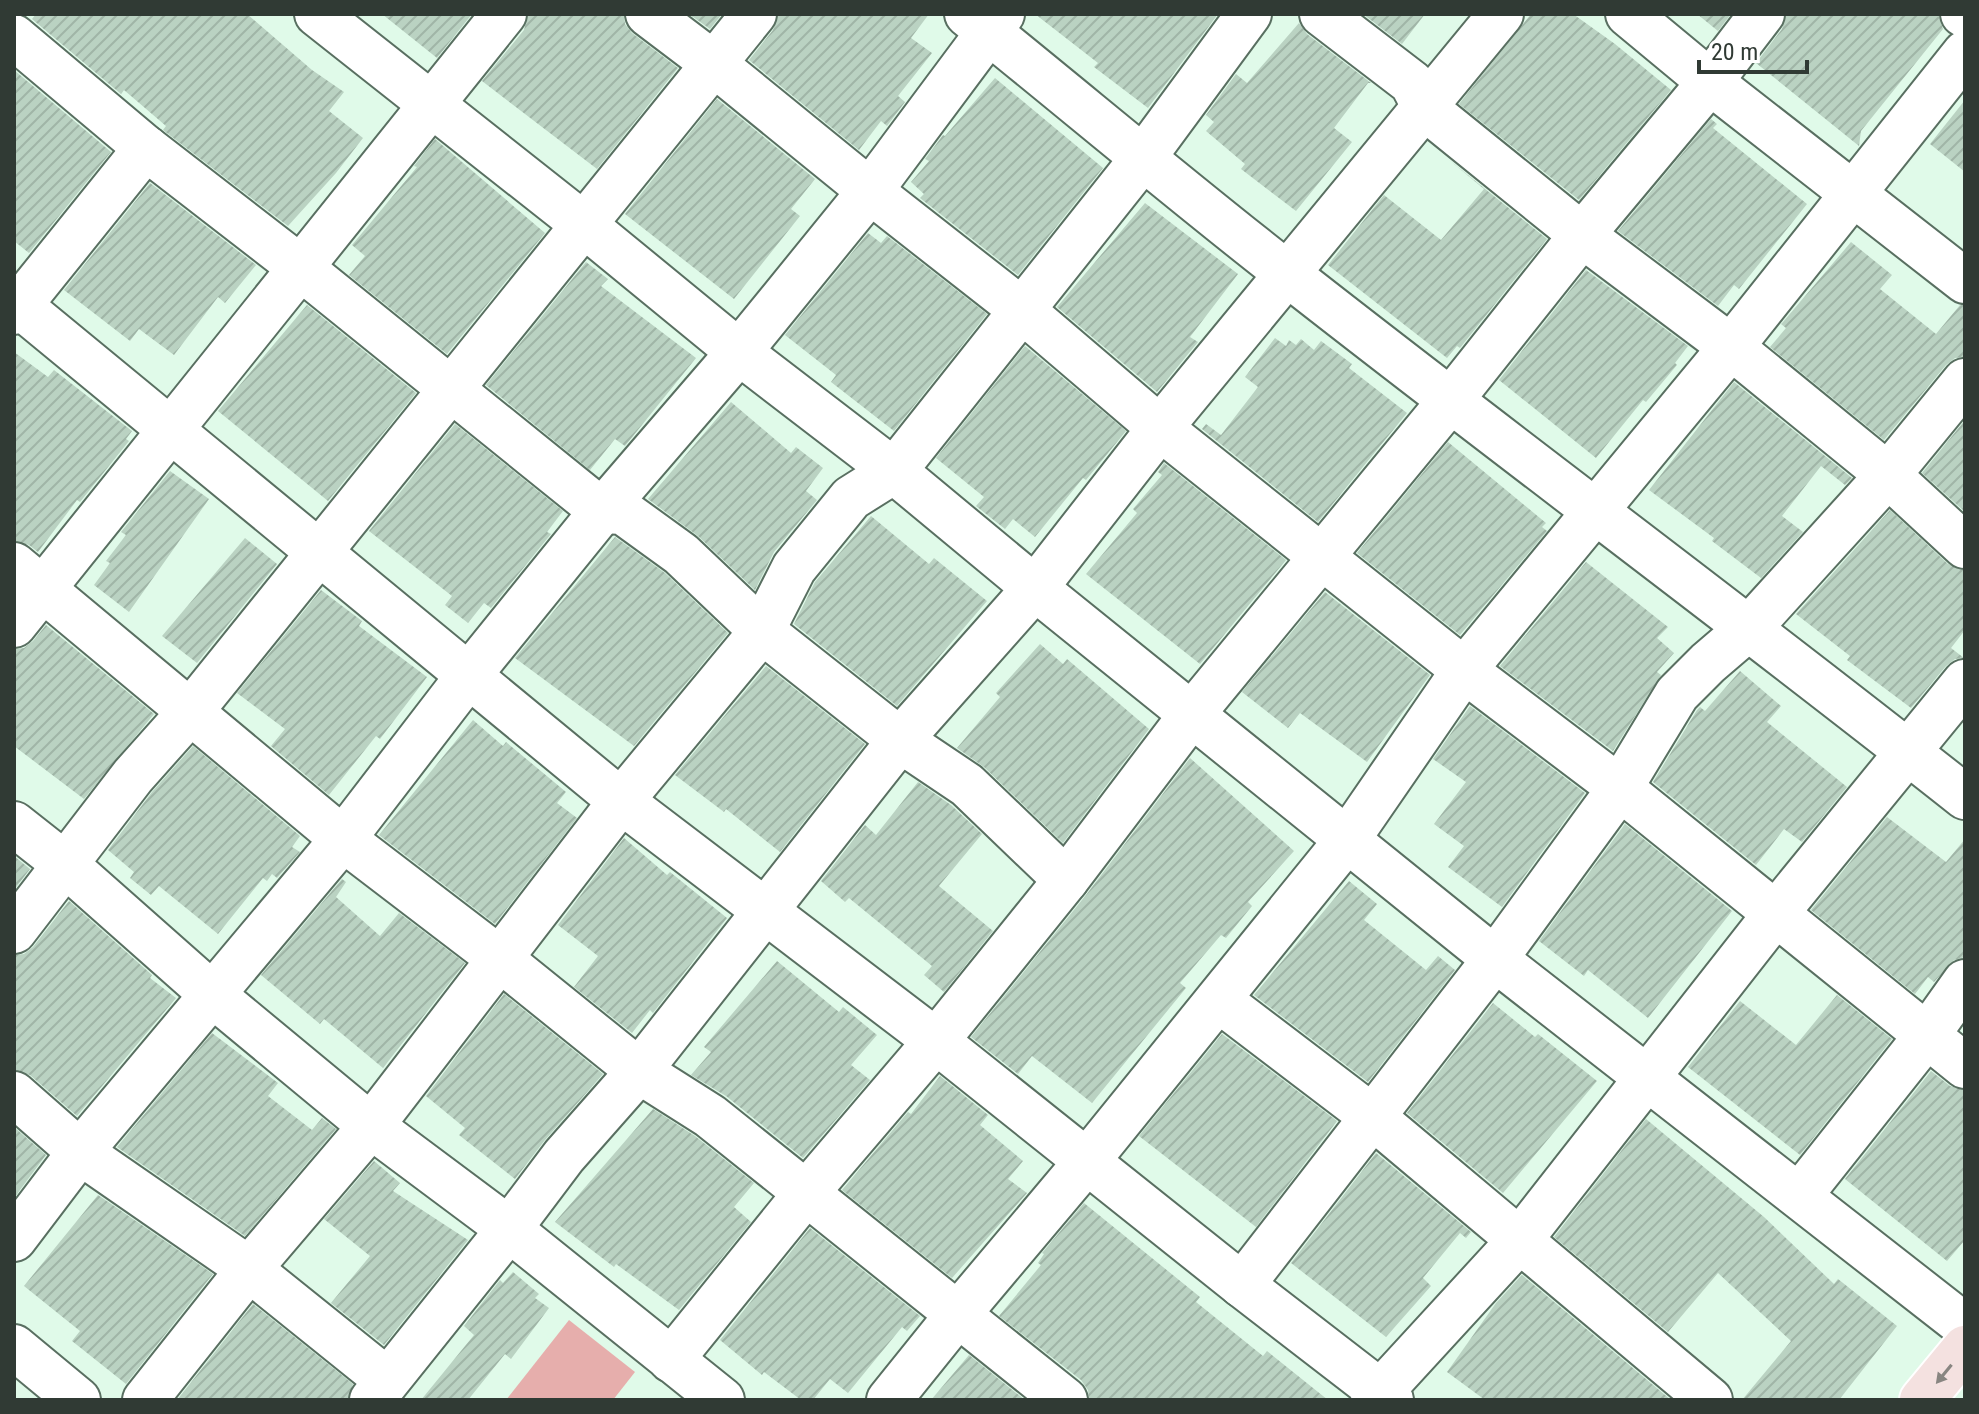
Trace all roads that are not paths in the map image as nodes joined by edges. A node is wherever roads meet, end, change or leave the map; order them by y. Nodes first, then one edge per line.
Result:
1 (317, 14) edge
2 (504, 14) edge
3 (648, 14) edge
4 (754, 14) edge
5 (1249, 14) edge
6 (1322, 14) edge
7 (1501, 14) edge
8 (1628, 14) edge
9 (1762, 14) edge
10 (986, 20) edge
11 (14, 37) edge
12 (1965, 53) edge
13 (714, 64) junction
14 (1710, 82) junction
15 (431, 105) junction
16 (1425, 108) junction
17 (146, 148) junction
18 (1143, 158) junction
19 (870, 191) junction
20 (1855, 193) junction
21 (583, 224) junction
22 (1582, 235) junction
23 (301, 268) junction
24 (1287, 274) junction
25 (1965, 281) edge
26 (16, 306) edge
27 (1023, 311) junction
28 (1731, 347) junction
29 (739, 352) junction
30 (1965, 381) edge
31 (450, 388) junction
32 (1450, 401) junction
33 (1160, 428) junction
34 (172, 429) junction
35 (894, 471) junction
36 (1888, 475) junction
37 (602, 511) junction
38 (1593, 511) junction
39 (1965, 546) edge
40 (318, 554) junction
41 (1321, 555) junction
42 (29, 576) edge
43 (1035, 588) junction
44 (14, 625) edge
45 (1750, 627) junction
46 (762, 631) junction
47 (1464, 670) junction
48 (469, 675) junction
49 (1965, 682) edge
50 (191, 711) junction
51 (1192, 714) junction
52 (900, 740) junction
53 (1908, 752) junction
54 (1620, 788) junction
55 (1965, 797) edge
56 (621, 801) junction
57 (14, 824) edge
58 (343, 839) junction
59 (1347, 840) junction
60 (66, 865) junction
61 (1066, 880) junction
62 (767, 910) junction
63 (1777, 912) junction
64 (14, 931) edge
65 (500, 959) junction
66 (1495, 959) junction
67 (1965, 982) edge
68 (214, 996) junction
69 (1219, 1000) junction
70 (1928, 1034) junction
71 (936, 1041) junction
72 (1965, 1066) edge
73 (639, 1071) junction
74 (1647, 1077) junction
75 (14, 1094) edge
76 (1374, 1118) junction
77 (371, 1126) junction
78 (80, 1152) junction
79 (1087, 1161) junction
80 (807, 1192) junction
81 (1800, 1195) junction
82 (509, 1229) junction
83 (14, 1239) edge
84 (1519, 1241) junction
85 (249, 1269) junction
86 (1242, 1285) junction
87 (959, 1313) junction
88 (1965, 1326) edge
89 (14, 1347) edge
90 (1965, 1348) edge
91 (671, 1360) junction
92 (380, 1390) edge
93 (1381, 1397) edge
94 (78, 1400) edge
95 (145, 1400) edge
96 (722, 1400) edge
97 (889, 1400) edge
98 (1065, 1400) edge
99 (1710, 1400) edge
100 (1922, 1400) edge

1 - 15 street
2 - 15 street
3 - 13 street
4 - 13 street
5 - 18 street
6 - 16 street
7 - 16 street
8 - 14 street
9 - 14 street
10 - 18 street
10 - 19 street
11 - 17 street
12 - 20 street
13 - 19 street
13 - 21 street
14 - 20 street
14 - 22 street
15 - 21 street
15 - 23 street
16 - 22 street
16 - 24 street
17 - 23 street
17 - 26 street
18 - 24 street
18 - 27 street
19 - 27 street
19 - 29 street
20 - 25 street
20 - 28 street
21 - 29 street
21 - 31 street
22 - 28 street
22 - 32 street
23 - 31 street
23 - 34 street
24 - 32 street
24 - 33 street
26 - 34 street
27 - 33 street
27 - 35 street
28 - 36 street
28 - 38 street
29 - 35 street
29 - 37 street
30 - 36 street
31 - 37 street
31 - 40 street
32 - 38 street
32 - 41 street
33 - 41 street
33 - 43 street
34 - 40 street
34 - 42 street
35 - 43 street
35 - 46 street
36 - 39 street
36 - 45 street
37 - 46 street
37 - 48 street
38 - 45 street
38 - 47 street
40 - 48 street
40 - 50 street
41 - 47 street
41 - 51 street
42 - 44 street
42 - 50 street
43 - 51 street
43 - 52 street
45 - 53 street
45 - 54 street
46 - 52 street
46 - 56 street
47 - 54 street
47 - 59 street
48 - 56 street
48 - 58 street
49 - 53 street
50 - 58 street
50 - 60 street
51 - 59 street
51 - 61 street
52 - 61 street
52 - 62 street
53 - 55 street
53 - 63 street
54 - 63 street
54 - 66 street
56 - 62 street
56 - 65 street
57 - 60 street
58 - 65 street
58 - 68 street
59 - 66 street
59 - 69 street
60 - 64 street
60 - 68 street
61 - 71 street
62 - 71 street
62 - 73 street
63 - 70 street
63 - 74 street
65 - 73 street
65 - 77 street
66 - 74 street
66 - 76 street
67 - 70 street
68 - 77 street
68 - 78 street
69 - 76 street
69 - 79 street
70 - 72 street
70 - 81 street
71 - 79 street
71 - 80 street
73 - 80 street
73 - 82 street
74 - 81 street
74 - 84 street
75 - 78 street
76 - 84 street
76 - 86 street
77 - 82 street
77 - 85 street
78 - 83 street
78 - 85 street
79 - 86 street
79 - 87 street
80 - 87 street
80 - 91 street
81 - 88 street
82 - 91 street
82 - 92 street
84 - 93 street
84 - 99 street
85 - 92 street
85 - 95 street
86 - 93 street
87 - 97 street
87 - 98 street
89 - 94 street
90 -> 100 main road
91 - 96 street

